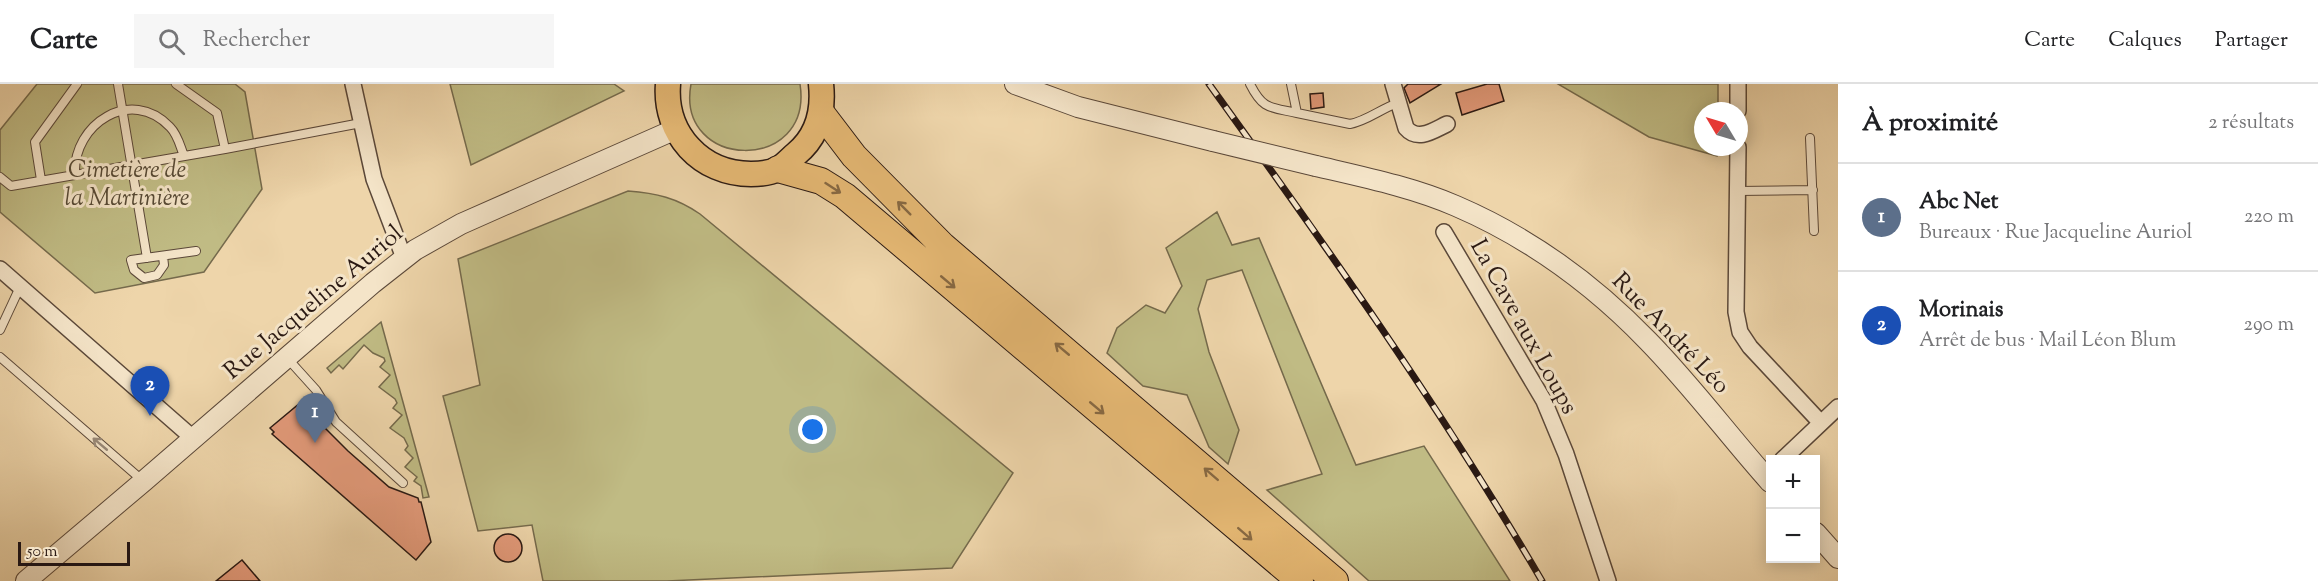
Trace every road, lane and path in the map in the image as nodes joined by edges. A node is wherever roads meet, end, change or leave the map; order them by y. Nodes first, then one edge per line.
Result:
1 (77, 84) edge
2 (118, 84) edge
3 (176, 84) edge
4 (353, 84) edge
5 (668, 84) edge
6 (822, 84) edge
7 (1015, 84) edge
8 (1250, 84) edge
9 (1291, 84) edge
10 (1392, 84) edge
11 (1738, 84) edge
12 (1738, 102) edge
13 (1398, 103) junction
14 (123, 111) junction
15 (1297, 113) junction
16 (822, 114) junction
17 (361, 123) junction
18 (1447, 124) dead end
19 (676, 129) junction
20 (1810, 138) dead end
21 (225, 149) junction
22 (184, 156) junction
23 (1738, 156) edge
24 (131, 165) junction
25 (778, 169) junction
26 (75, 174) junction
27 (0, 177) edge
28 (41, 180) junction
29 (1813, 190) junction
30 (1738, 191) junction
31 (1814, 231) dead end
32 (1444, 232) dead end
33 (196, 251) dead end
34 (163, 256) junction
35 (147, 258) junction
36 (404, 258) junction
37 (0, 269) edge
38 (20, 286) junction
39 (0, 330) edge
40 (0, 357) edge
41 (287, 358) junction
42 (1838, 407) edge
43 (1821, 423) junction
44 (194, 439) junction
45 (1786, 455) edge
46 (1766, 473) edge
47 (144, 482) junction
48 (404, 483) dead end
49 (1820, 538) edge
50 (1838, 558) edge
51 (26, 581) edge
52 (1300, 581) edge
53 (1335, 581) edge
54 (1608, 581) edge

1 - 28 lane
2 - 14 lane
3 - 21 lane
4 - 17 street
5 - 19 main road
6 - 16 main road
7 - 46 street, Rue André Léo, bridge
8 - 15 lane
9 - 15 lane
10 - 13 street
11 - 12 street
13 - 15 lane
13 - 18 street
14 - 22 lane
14 - 24 lane
14 - 26 lane
16 - 25 main road
53 -> 16 highway
17 - 21 lane
17 - 36 street
19 - 25 main road
19 - 36 street, Rue Jacqueline Auriol
20 - 29 lane
21 - 22 lane
22 - 24 lane
23 - 30 street
24 - 26 lane
24 - 35 lane
25 -> 52 highway
26 - 28 lane
27 - 28 lane
29 - 30 lane
29 - 31 lane
30 - 43 street
32 - 54 street, La Cave aux Loups
33 - 34 lane
34 - 35 lane
34 - 35 lane
36 - 41 street, Rue Jacqueline Auriol
37 - 38 street
38 - 39 lane
38 - 44 street
47 -> 40 lane
41 - 44 street, Rue Jacqueline Auriol
41 - 48 lane
42 - 43 street
43 - 45 street
44 - 47 street, Rue Jacqueline Auriol
47 - 51 street, Rue Jacqueline Auriol
49 - 50 street

